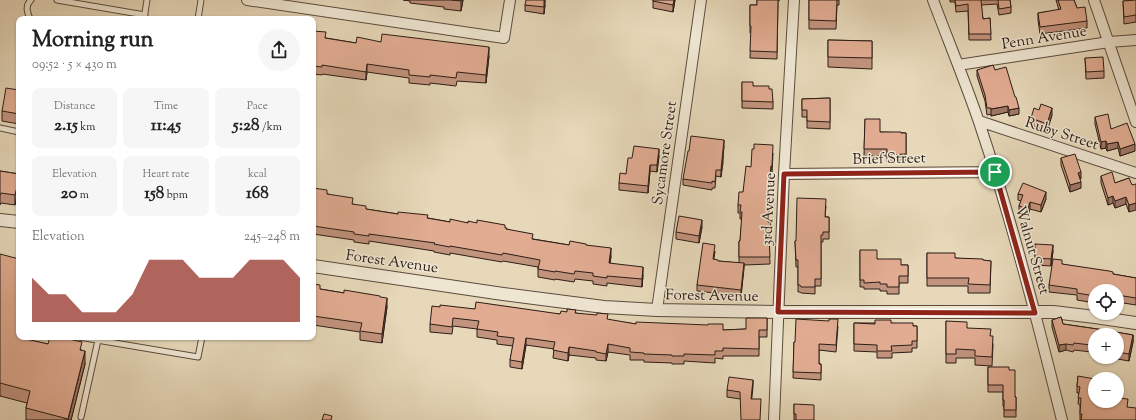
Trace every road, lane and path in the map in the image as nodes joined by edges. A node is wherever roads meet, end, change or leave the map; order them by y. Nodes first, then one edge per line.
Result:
1 (31, 0) edge
2 (57, 0) edge
3 (147, 0) edge
4 (201, 0) edge
5 (247, 0) edge
6 (510, 0) edge
7 (701, 0) edge
8 (794, 0) edge
9 (933, 0) edge
10 (1094, 0) edge
11 (28, 16) edge
12 (139, 16) edge
13 (144, 16) edge
14 (198, 16) edge
15 (1136, 40) edge
16 (1109, 42) junction
17 (958, 65) junction
18 (979, 121) junction
19 (1136, 122) edge
20 (0, 128) edge
21 (16, 131) edge
22 (995, 172) junction
23 (1136, 173) edge
24 (784, 174) junction
25 (0, 220) edge
26 (16, 222) edge
27 (316, 266) edge
28 (657, 310) junction
29 (778, 312) junction
30 (1035, 313) junction
31 (1136, 323) edge
32 (98, 340) joint
33 (201, 340) edge
34 (81, 417) dead end
35 (774, 420) edge
36 (1062, 420) edge

1 - 11 lane
2 - 12 lane
3 - 13 lane
4 - 14 lane
5 - 6 street
7 - 28 street, Sycamore Street
8 - 24 street, 3rd Avenue
9 - 17 street, Walnut Street
10 - 16 street
15 - 16 street, Penn Avenue
16 - 17 street, Penn Avenue
16 - 19 street
17 - 18 street, Walnut Street
18 - 22 street, Walnut Street
18 - 23 street, Ruby Street
20 - 21 lane
22 - 24 street, Brief Street
22 - 30 street, Walnut Street
24 - 29 street, 3rd Avenue
25 - 26 street
27 - 28 street, Forest Avenue
28 - 29 street, Forest Avenue
29 - 30 street, Forest Avenue
29 - 35 street, 3rd Avenue
30 - 31 street, Forest Avenue
30 - 36 street, Walnut Street
32 - 33 lane
32 - 34 lane

